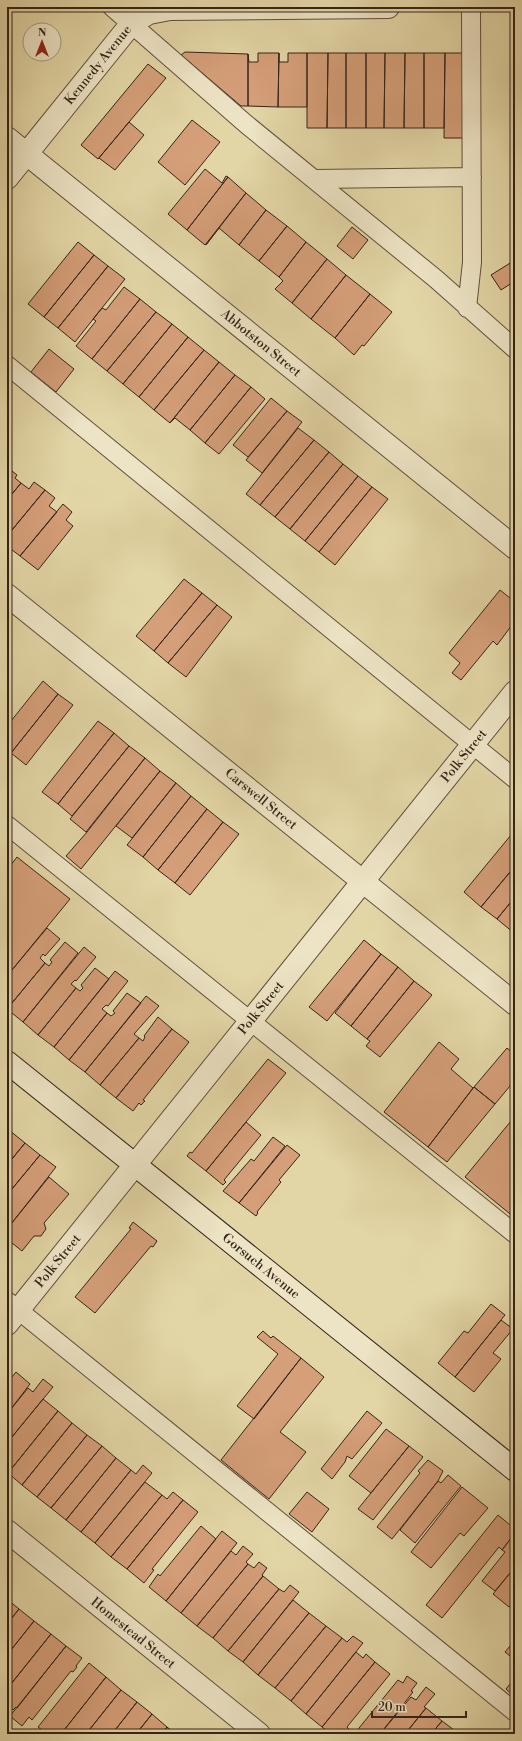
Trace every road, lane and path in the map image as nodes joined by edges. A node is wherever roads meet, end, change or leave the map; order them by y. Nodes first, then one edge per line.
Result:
1 (112, 7) edge
2 (330, 7) edge
3 (388, 7) edge
4 (471, 7) edge
5 (132, 23) junction
6 (7, 138) edge
7 (26, 154) junction
8 (472, 177) junction
9 (7, 178) edge
10 (315, 179) junction
11 (467, 308) junction
12 (515, 349) edge
13 (7, 365) edge
14 (515, 548) edge
15 (7, 595) edge
16 (515, 692) edge
17 (473, 745) junction
18 (515, 779) edge
19 (7, 824) edge
20 (363, 881) junction
21 (515, 1004) edge
22 (251, 1021) junction
23 (7, 1062) edge
24 (135, 1165) junction
25 (515, 1234) edge
26 (11, 1312) edge
27 (515, 1470) edge
28 (7, 1531) edge
29 (515, 1712) edge
30 (259, 1734) edge

1 - 5 lane
2 - 3 street, Kennedy Avenue
2 - 5 street, Kennedy Avenue
4 - 8 lane
5 - 7 street, Kennedy Avenue
5 - 10 lane
6 - 7 street, Abbotston Street
7 - 9 street, Kennedy Avenue
7 - 14 street, Abbotston Street
8 - 10 lane
8 - 11 lane
10 - 11 lane
11 - 12 lane
13 - 17 lane
15 - 20 street, Carswell Street
16 - 17 street, Polk Street
17 - 18 lane
17 - 20 street, Polk Street
19 - 22 lane
20 - 21 street, Carswell Street
20 - 22 street, Polk Street
22 - 24 street, Polk Street
22 - 25 lane
23 - 24 street, Gorsuch Avenue
24 - 26 street, Polk Street
24 - 27 street, Gorsuch Avenue
26 - 29 lane
28 - 30 street, Homestead Street

